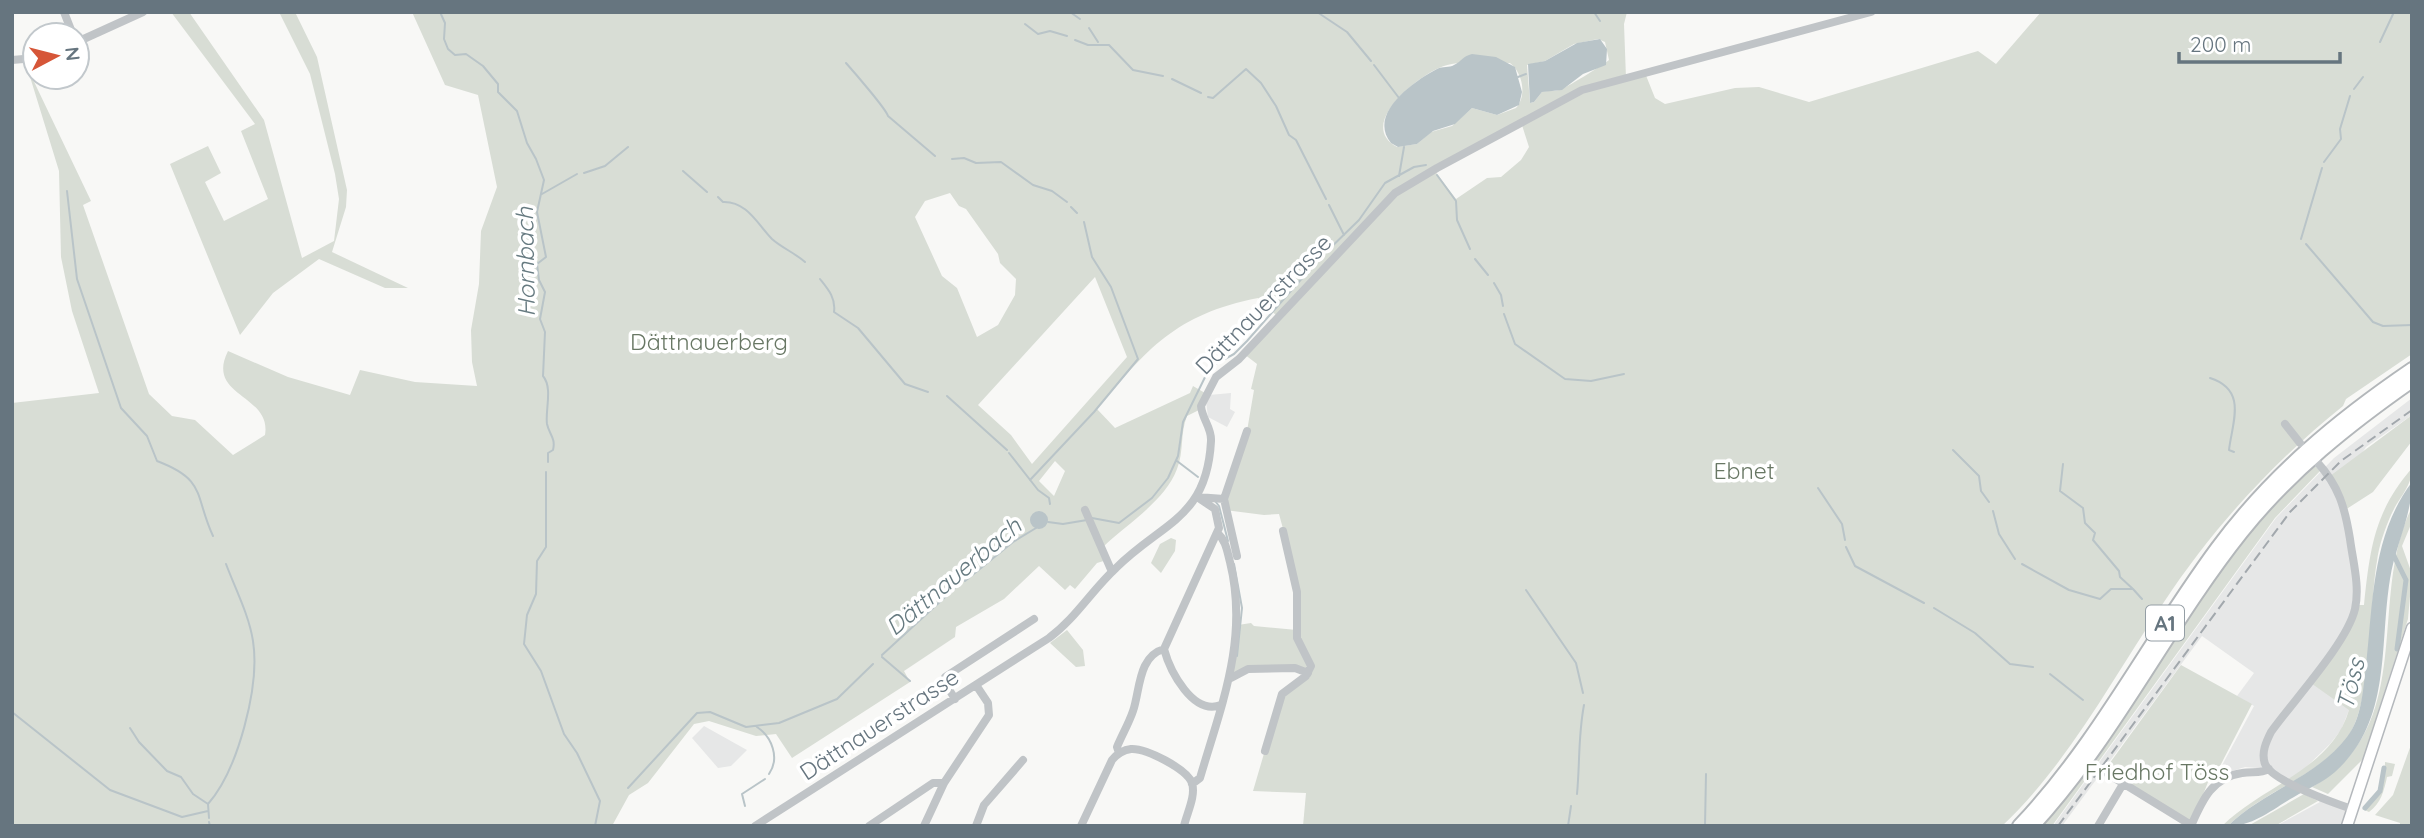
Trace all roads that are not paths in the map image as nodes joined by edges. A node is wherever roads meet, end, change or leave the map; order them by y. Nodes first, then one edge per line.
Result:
1 (143, 12) edge
2 (1871, 12) edge
3 (91, 36) edge
4 (2412, 369) edge
5 (2412, 381) edge
6 (2285, 424) dead end
7 (1247, 431) dead end
8 (2300, 443) dead end
9 (2317, 462) dead end
10 (1198, 497) junction
11 (1224, 499) junction
12 (1088, 516) dead end
13 (1283, 531) dead end
14 (1217, 533) junction
15 (1237, 556) dead end
16 (1112, 572) junction
17 (1034, 619) dead end
18 (2412, 628) edge
19 (1164, 649) junction
20 (2409, 649) edge
21 (1308, 673) junction
22 (1231, 678) junction
23 (976, 685) junction
24 (955, 699) junction
25 (1221, 705) junction
26 (1265, 751) dead end
27 (1119, 753) junction
28 (1023, 761) dead end
29 (2269, 769) junction
30 (2108, 774) dead end
31 (944, 783) junction
32 (1192, 784) junction
33 (2123, 784) junction
34 (2352, 809) junction
35 (2101, 825) edge
36 (2191, 825) edge
37 (755, 826) edge
38 (870, 826) edge
39 (924, 826) edge
40 (976, 826) edge
41 (1081, 826) edge
42 (1184, 826) edge
43 (2019, 826) edge
44 (2033, 826) edge
45 (2347, 826) edge

1 - 3 street
2 - 10 street, Dättnauerstrasse
4 - 43 highway, A1
5 - 44 highway, A1
6 - 8 street
7 - 11 street
9 - 29 street
10 - 11 street
10 - 14 street
10 - 16 street, Dättnauerstrasse
11 - 15 street
12 - 16 street
13 - 21 street
14 - 19 street
14 - 22 street
16 - 23 street, Dättnauerstrasse
17 - 24 street
18 - 20 main road
19 - 25 street
19 - 27 street
20 - 34 main road
21 - 22 street
21 - 26 street
22 - 25 street
23 - 24 street, Dättnauerstrasse
23 - 31 street
24 - 37 street, Dättnauerstrasse
25 - 32 street
27 - 32 street
27 - 41 street
28 - 40 street
29 - 34 street
29 - 36 street
30 - 33 street
31 - 38 street
31 - 39 street
32 - 42 street
33 - 35 street
33 - 36 street
34 - 45 main road

